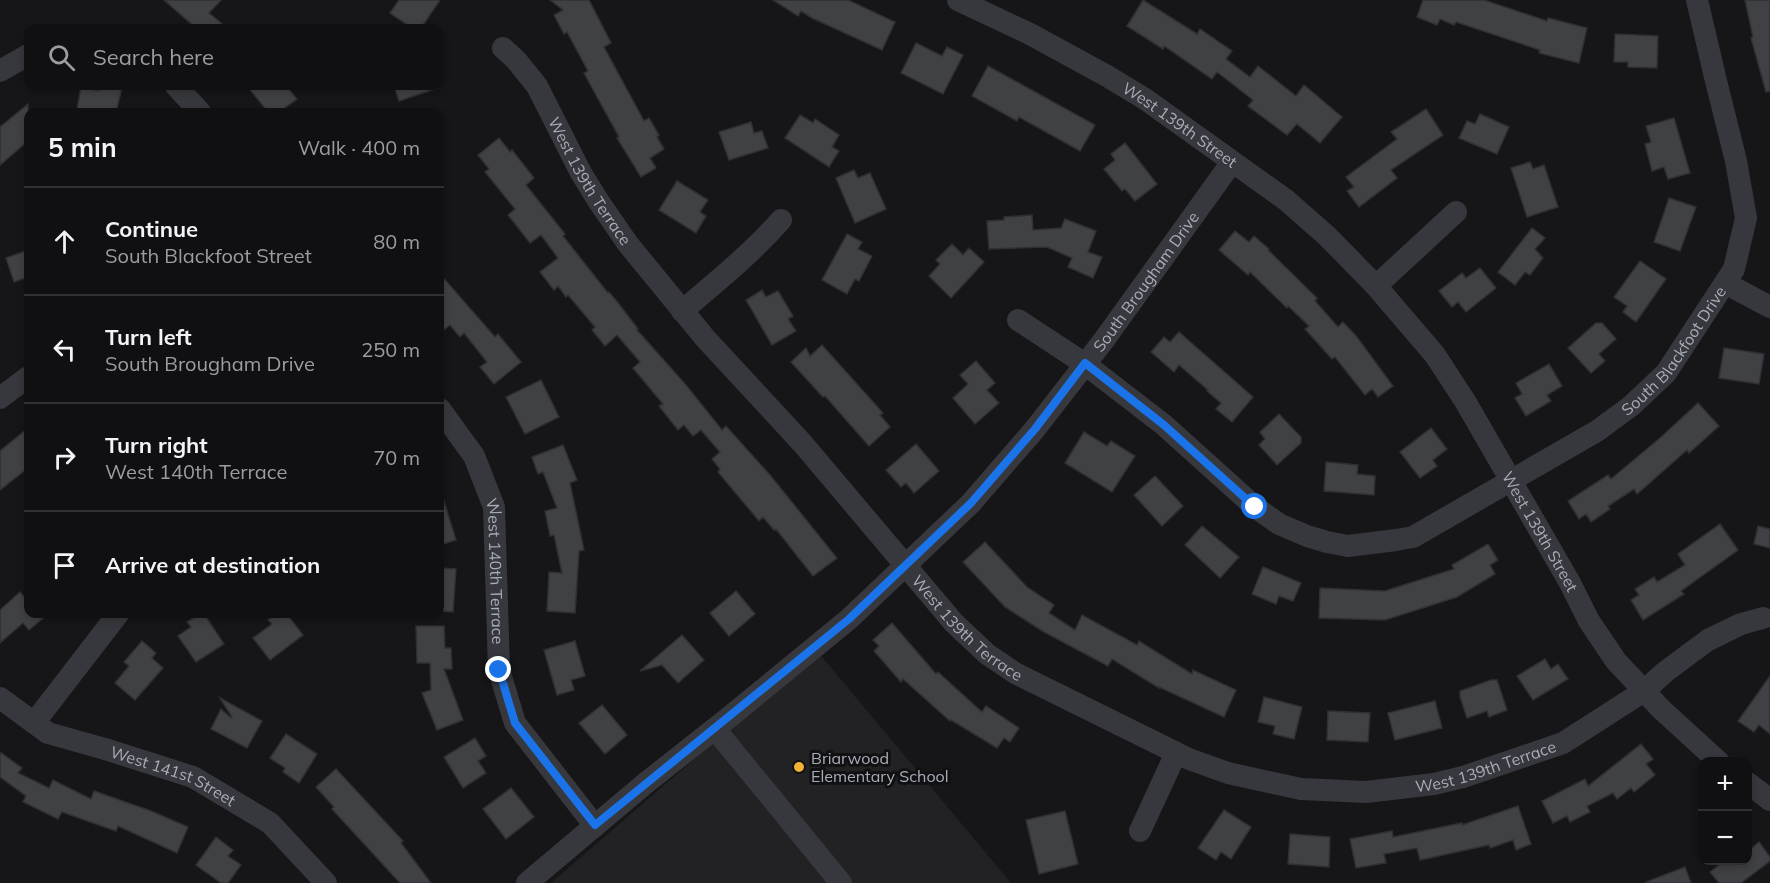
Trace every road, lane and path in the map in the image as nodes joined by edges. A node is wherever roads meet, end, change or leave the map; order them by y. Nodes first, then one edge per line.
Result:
1 (1697, 0) edge
2 (968, 2) edge
3 (503, 48) dead end
4 (24, 57) edge
5 (0, 71) edge
6 (180, 90) edge
7 (196, 108) edge
8 (1232, 162) junction
9 (1456, 212) dead end
10 (781, 220) dead end
11 (1725, 283) junction
12 (1376, 286) junction
13 (1770, 307) edge
14 (682, 311) junction
15 (1018, 320) dead end
16 (1085, 363) junction
17 (24, 380) edge
18 (0, 398) edge
19 (444, 415) edge
20 (1512, 480) junction
21 (905, 566) junction
22 (115, 618) edge
23 (1763, 618) dead end
24 (1644, 691) junction
25 (0, 698) edge
26 (34, 723) junction
27 (715, 729) junction
28 (1176, 753) junction
29 (1714, 757) edge
30 (1752, 786) edge
31 (1770, 800) edge
32 (595, 825) junction
33 (1140, 831) dead end
34 (326, 883) edge
35 (527, 883) edge
36 (841, 883) edge

1 - 11 street, South Blackfoot Drive
2 - 8 street, West 139th Street
3 - 14 street, West 139th Terrace
4 - 5 street
6 - 7 street
8 - 12 street, West 139th Street
8 - 16 street, South Brougham Drive
9 - 12 street
10 - 14 street
11 - 13 street
11 - 20 street, South Blackfoot Drive
12 - 20 street, West 139th Street
14 - 21 street, West 139th Terrace
15 - 16 street, South Blackfoot Drive
16 - 20 street, South Blackfoot Drive
16 - 21 street, South Brougham Drive
17 - 18 street
19 - 32 street, West 140th Terrace
20 - 24 street, West 139th Street
21 - 27 street, South Brougham Drive
21 - 28 street, West 139th Terrace
22 - 26 street
23 - 24 street, West 139th Terrace
24 - 28 street, West 139th Terrace
24 - 29 street, West 139th Street
25 - 26 street, West 141st Street
26 - 34 street, West 141st Street
27 - 32 street, South Brougham Drive
27 - 36 street
28 - 33 street
30 - 31 street
32 - 35 street, South Brougham Drive

